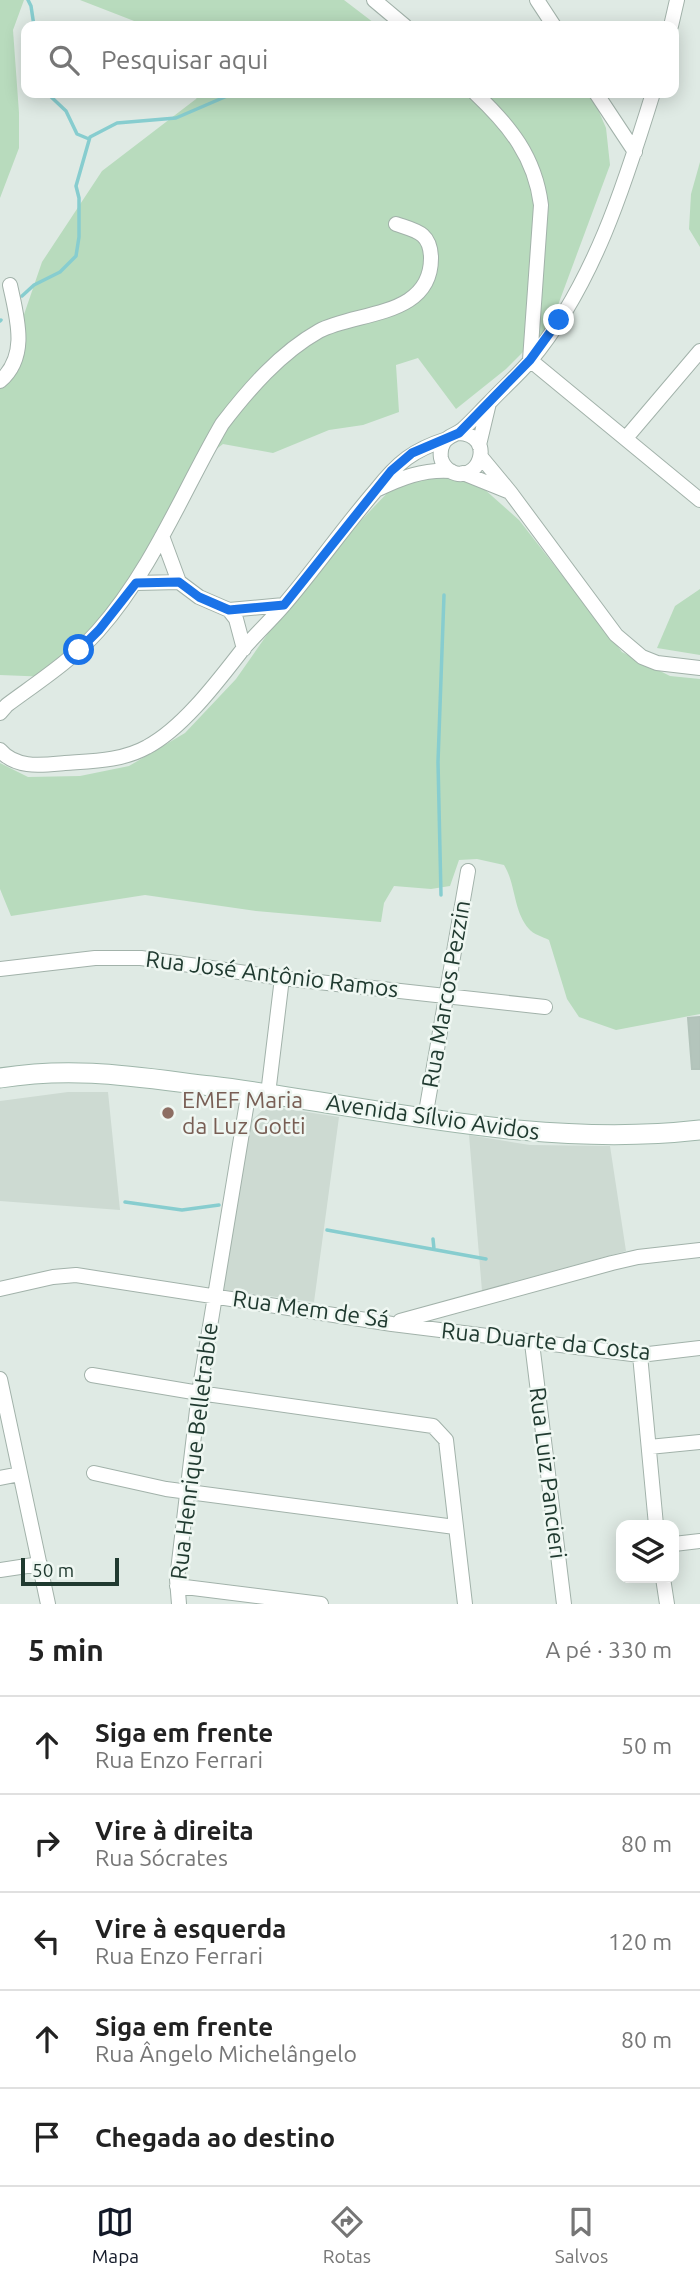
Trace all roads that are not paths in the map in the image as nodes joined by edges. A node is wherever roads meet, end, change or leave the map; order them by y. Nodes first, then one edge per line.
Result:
1 (374, 0) edge
2 (537, 0) edge
3 (677, 0) edge
4 (399, 21) edge
5 (551, 21) edge
6 (672, 21) edge
7 (480, 98) edge
8 (599, 98) edge
9 (651, 98) edge
10 (635, 152) junction
11 (396, 224) dead end
12 (10, 285) dead end
13 (700, 351) edge
14 (530, 360) junction
15 (0, 381) edge
16 (489, 403) junction
17 (453, 436) junction
18 (626, 438) junction
19 (480, 451) junction
20 (457, 472) junction
21 (376, 490) junction
22 (510, 492) junction
23 (700, 500) edge
24 (162, 536) junction
25 (179, 582) junction
26 (136, 583) junction
27 (284, 605) junction
28 (229, 610) junction
29 (244, 649) junction
30 (700, 668) edge
31 (0, 713) edge
32 (0, 750) edge
33 (468, 871) dead end
34 (0, 969) edge
35 (282, 978) junction
36 (444, 995) junction
37 (545, 1007) dead end
38 (0, 1077) edge
39 (259, 1092) junction
40 (425, 1118) junction
41 (700, 1130) edge
42 (700, 1250) edge
43 (0, 1289) edge
44 (213, 1295) junction
45 (392, 1324) junction
46 (532, 1343) junction
47 (700, 1348) edge
48 (640, 1355) junction
49 (92, 1375) dead end
50 (0, 1380) edge
51 (199, 1393) junction
52 (700, 1442) edge
53 (649, 1447) junction
54 (94, 1473) dead end
55 (20, 1474) junction
56 (0, 1478) edge
57 (188, 1491) junction
58 (656, 1520) edge
59 (456, 1527) junction
60 (700, 1541) edge
61 (679, 1543) edge
62 (40, 1564) junction
63 (0, 1570) edge
64 (663, 1583) edge
65 (177, 1586) junction
66 (269, 1601) edge
67 (48, 1604) edge
68 (179, 1604) edge
69 (321, 1604) edge
70 (465, 1604) edge
71 (564, 1604) edge
72 (662, 1604) edge

1 - 4 street
2 - 5 street
3 - 6 street
7 - 14 street
8 - 10 street
9 - 10 street
10 - 14 street
11 - 24 street
12 - 15 street
13 - 18 street
14 - 16 street
14 - 18 street
16 - 17 street
16 - 19 street
17 - 19 street
17 - 20 street
17 - 21 street
18 - 23 street
19 - 20 street
19 - 22 street
20 - 21 street
20 - 22 street
21 - 27 street
22 - 30 street
24 - 25 street
24 - 26 street
25 - 26 street
25 - 28 street
26 - 31 street
27 - 28 street
27 - 29 street
28 - 29 street
29 - 32 street
33 - 36 street, Rua Marcos Pezzin
34 - 35 street, Rua José Antônio Ramos
35 - 36 street, Rua José Antônio Ramos
35 - 39 street, Rua Henrique Belletrable
36 - 37 street, Rua José Antônio Ramos
36 - 40 street, Rua Marcos Pezzin
38 - 39 main road, Avenida Sílvio Avidos
39 - 40 main road, Avenida Sílvio Avidos
39 - 44 street, Rua Henrique Belletrable
40 - 41 main road, Avenida Sílvio Avidos
42 - 45 street, Rua Mem de Sá
43 - 44 street, Rua Mem de Sá
44 - 45 street, Rua Mem de Sá
44 - 51 street, Rua Henrique Belletrable
45 - 46 street, Rua Duarte da Costa
46 - 48 street, Rua Duarte da Costa
46 - 71 street, Rua Luiz Pancieri
47 - 48 street, Rua Duarte da Costa
48 - 53 street
49 - 51 street
50 - 55 street
51 - 57 street, Rua Henrique Belletrable
51 - 59 street
52 - 53 street
53 - 58 street
54 - 57 street
55 - 56 street
55 - 62 street
57 - 59 street
57 - 65 street, Rua Henrique Belletrable
59 - 70 street
60 - 61 street
62 - 63 street
62 - 67 street
64 - 72 street
65 - 66 street
65 - 68 street, Rua Henrique Belletrable
66 - 69 street

